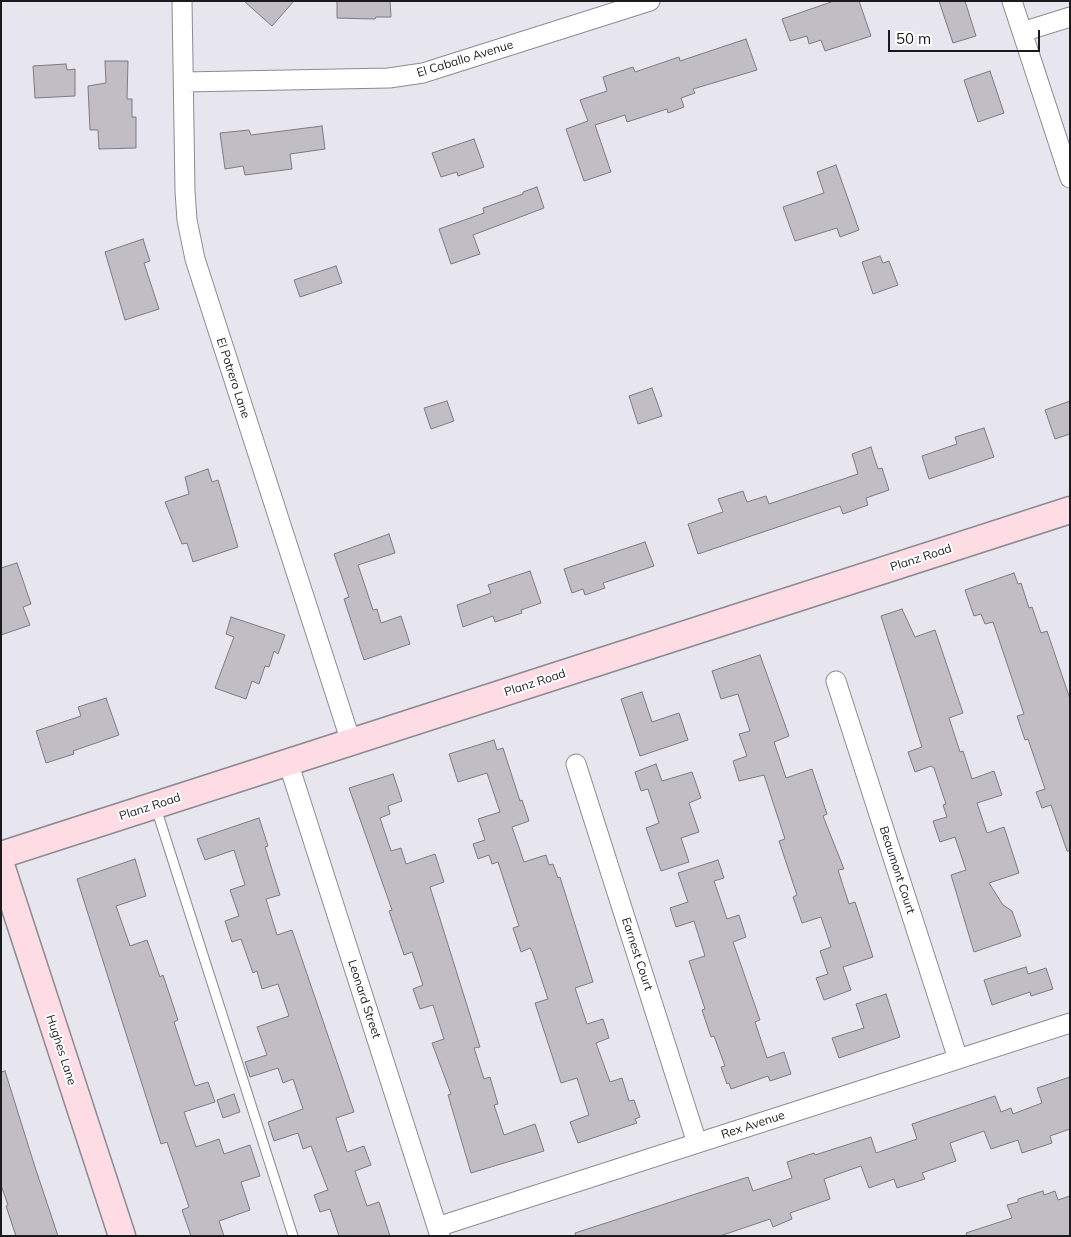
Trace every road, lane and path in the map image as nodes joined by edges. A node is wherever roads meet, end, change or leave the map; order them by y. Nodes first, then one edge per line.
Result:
1 (182, 1) edge
2 (650, 1) edge
3 (1012, 1) edge
4 (1070, 17) edge
5 (1022, 32) junction
6 (184, 82) junction
7 (1070, 178) edge
8 (1070, 510) edge
9 (836, 680) dead end
10 (351, 742) junction
11 (288, 762) junction
12 (576, 764) dead end
13 (155, 805) junction
14 (1, 855) edge
15 (1, 865) edge
16 (1070, 1023) edge
17 (958, 1059) junction
18 (698, 1143) junction
19 (438, 1231) edge
20 (122, 1236) edge
21 (293, 1236) edge

1 - 6 street, El Potrero Lane
2 - 6 street, El Caballo Avenue
3 - 5 street
4 - 5 street
5 - 7 street
6 - 10 street, El Potrero Lane
8 - 10 street, Planz Road
9 - 17 street, Beaumont Court
10 - 11 street, Planz Road
11 - 13 street, Planz Road
11 - 19 street, Leonard Street
12 - 18 street, Earnest Court
13 - 14 street, Planz Road
13 - 21 lane
15 - 20 street, Hughes Lane
16 - 17 street, Rex Avenue
17 - 18 street, Rex Avenue
18 - 19 street, Rex Avenue

